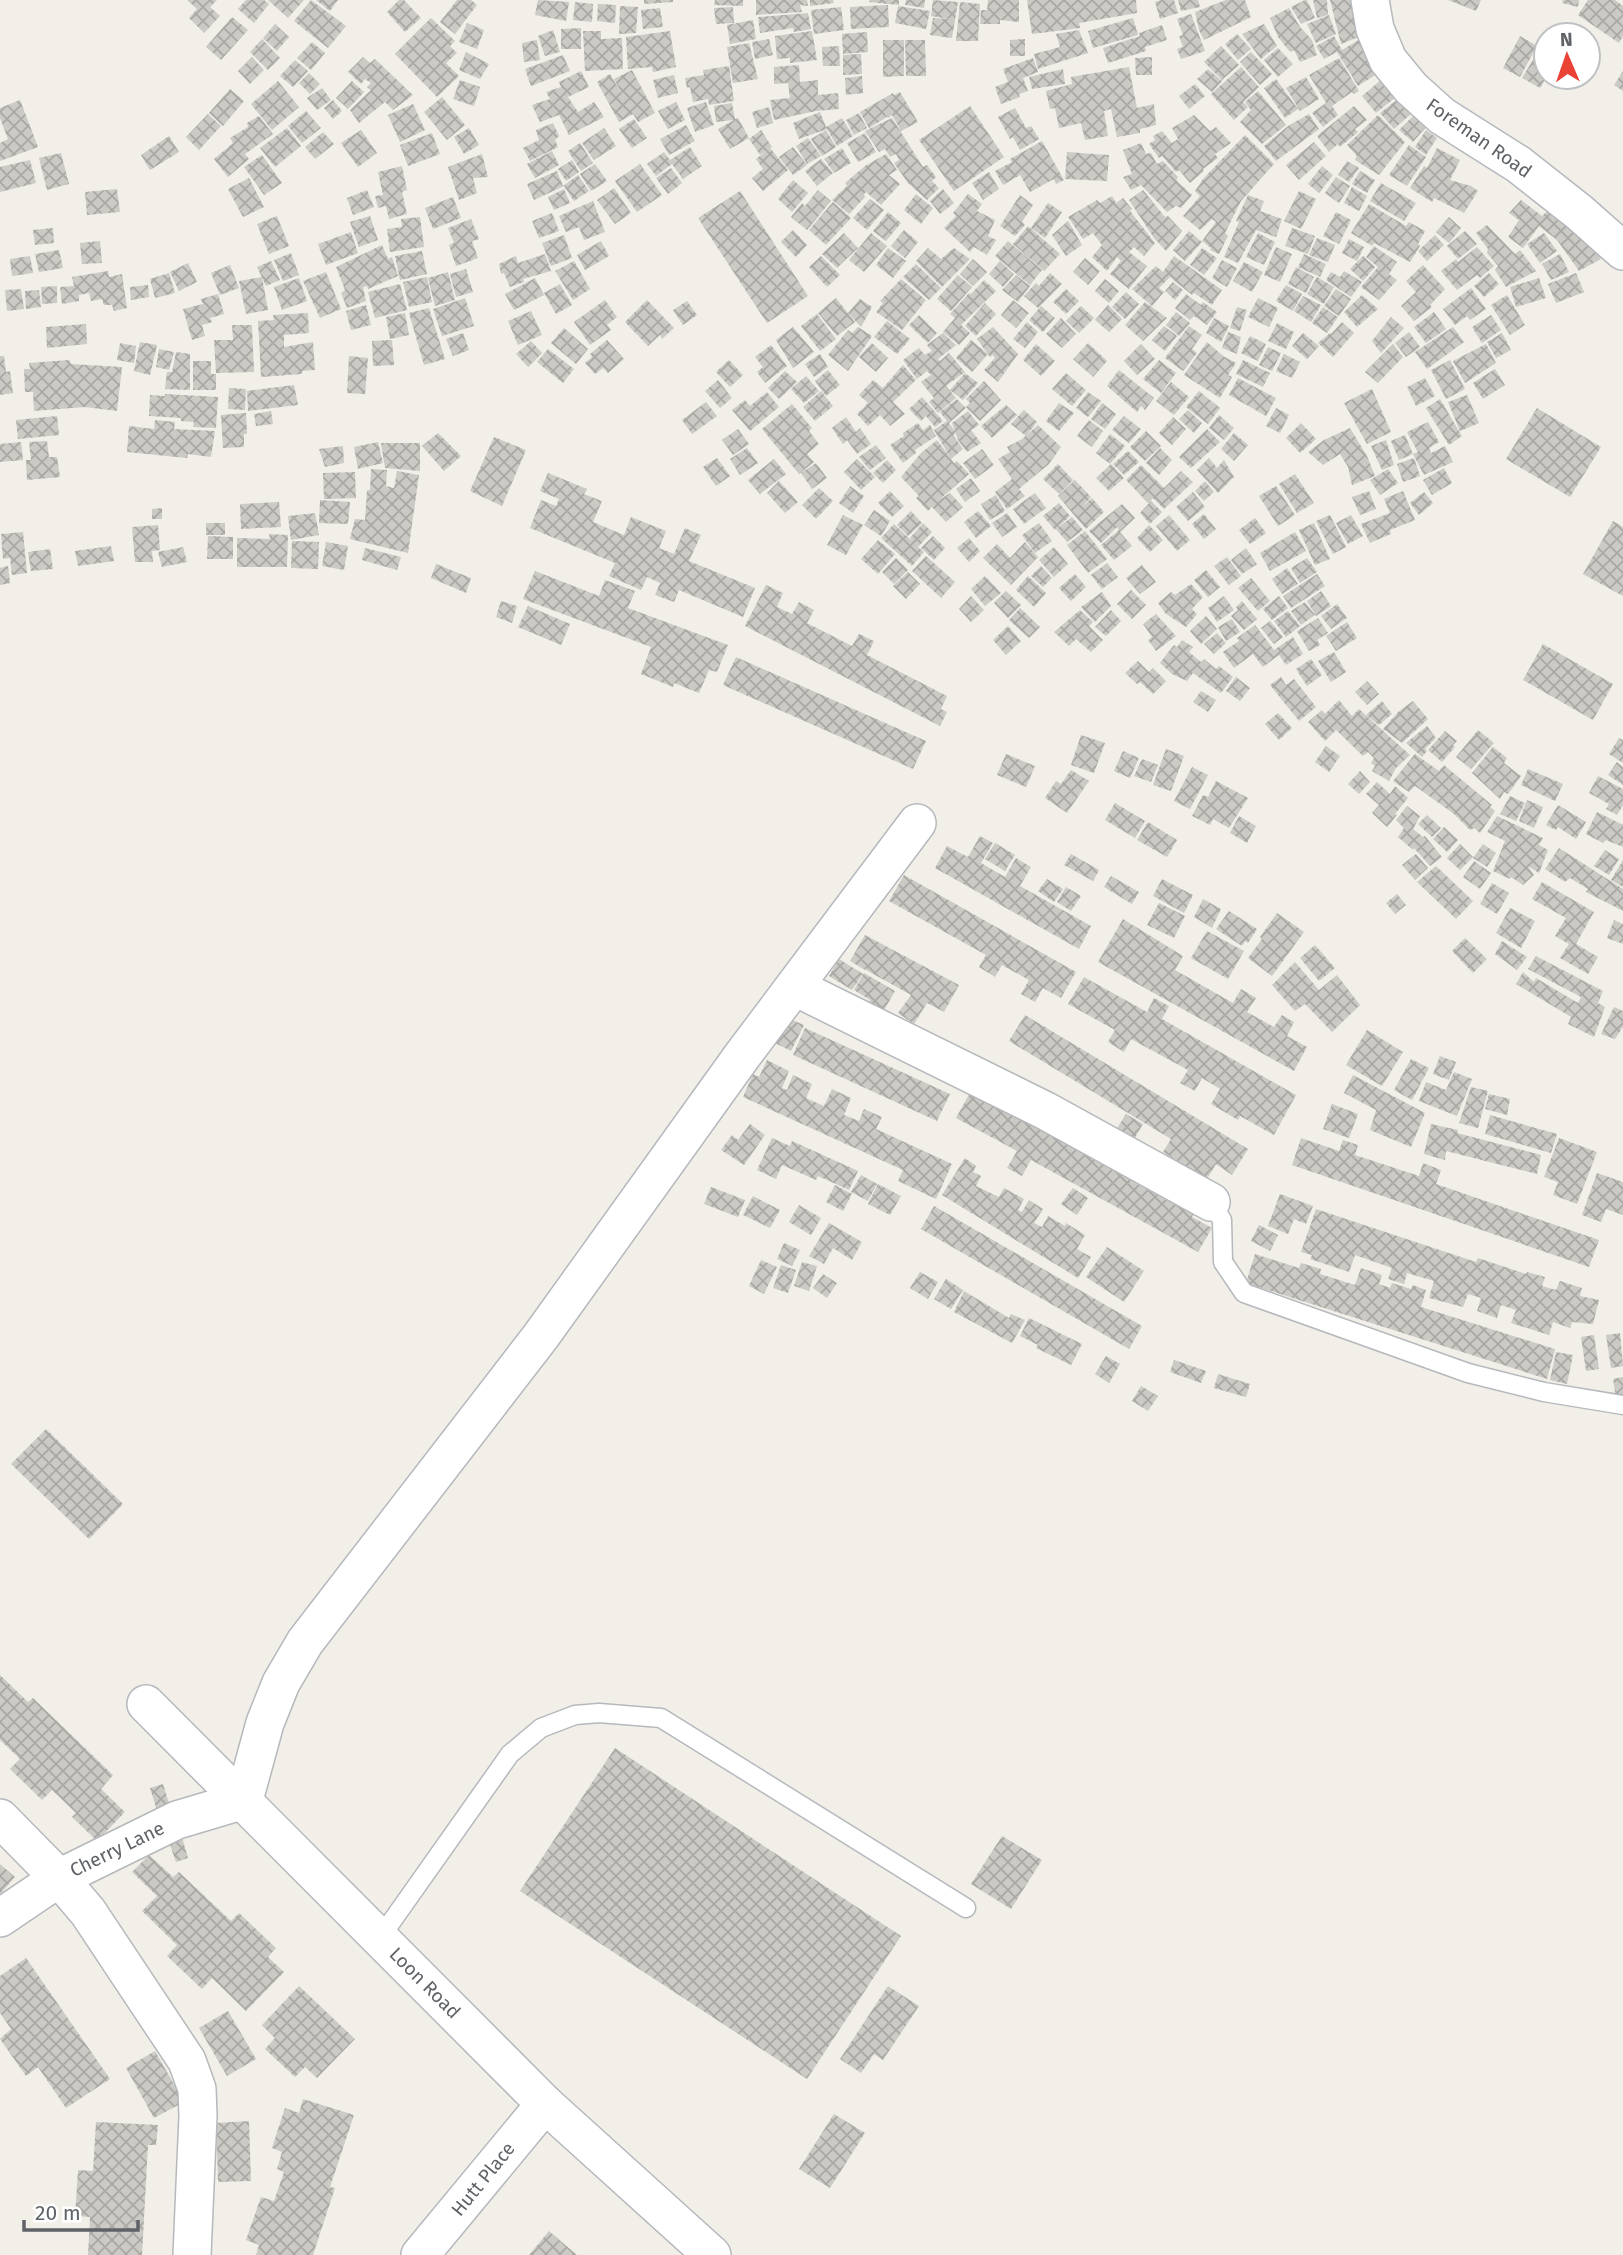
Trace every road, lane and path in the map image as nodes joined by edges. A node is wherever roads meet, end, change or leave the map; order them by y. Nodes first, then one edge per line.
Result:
1 (1370, 0) edge
2 (1623, 251) edge
3 (917, 823) dead end
4 (795, 987) junction
5 (1211, 1202) joint
6 (1623, 1405) edge
7 (146, 1704) dead end
8 (243, 1800) junction
9 (0, 1818) edge
10 (59, 1878) junction
11 (966, 1908) dead end
12 (0, 1918) edge
13 (380, 1938) junction
14 (545, 2104) junction
15 (192, 2255) edge
16 (421, 2255) edge
17 (712, 2255) edge

1 - 2 street, Foreman Road
3 - 4 street
4 - 5 street
4 - 8 street
5 - 6 lane
7 - 8 street, Loon Road
8 - 10 street, Cherry Lane
8 - 13 street, Loon Road
9 - 10 street
10 - 12 street, Cherry Lane
10 - 15 street
11 - 13 lane
13 - 14 street, Loon Road
14 - 16 street, Hutt Place
14 - 17 street, Loon Road

